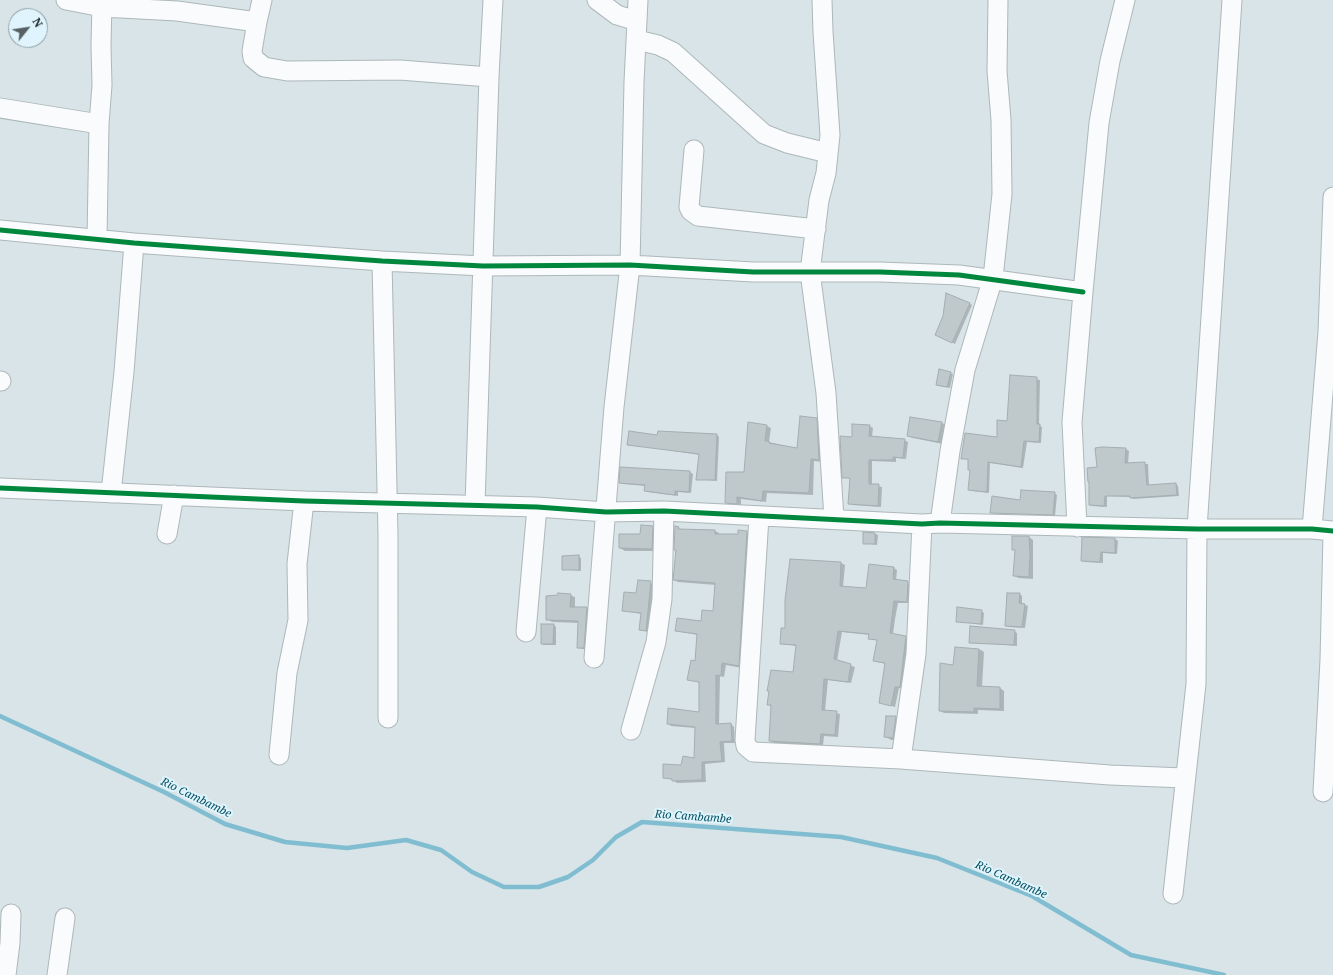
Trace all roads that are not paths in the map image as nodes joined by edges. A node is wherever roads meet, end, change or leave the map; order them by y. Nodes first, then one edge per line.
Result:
1 (66, 0) edge
2 (262, 0) edge
3 (493, 0) edge
4 (597, 0) edge
5 (638, 0) edge
6 (822, 0) edge
7 (998, 0) edge
8 (1125, 0) edge
9 (1232, 0) edge
10 (102, 3) edge
11 (257, 22) junction
12 (637, 30) junction
13 (488, 77) junction
14 (0, 108) edge
15 (99, 124) junction
16 (694, 150) dead end
17 (828, 153) junction
18 (1333, 197) edge
19 (816, 229) junction
20 (0, 230) edge
21 (96, 239) junction
22 (134, 243) junction
23 (382, 261) junction
24 (630, 265) junction
25 (483, 266) junction
26 (810, 272) junction
27 (993, 278) junction
28 (1083, 292) junction
29 (1331, 332) edge
30 (0, 488) edge
31 (111, 493) junction
32 (174, 495) junction
33 (304, 501) junction
34 (386, 502) junction
35 (475, 505) junction
36 (537, 507) junction
37 (664, 511) junction
38 (606, 512) junction
39 (759, 517) junction
40 (834, 519) junction
41 (931, 523) junction
42 (1077, 527) junction
43 (1196, 529) junction
44 (1312, 529) junction
45 (1333, 532) edge
46 (167, 534) dead end
47 (526, 632) dead end
48 (594, 658) dead end
49 (388, 718) dead end
50 (631, 730) dead end
51 (279, 755) dead end
52 (901, 759) junction
53 (1184, 778) junction
54 (1323, 792) dead end
55 (1173, 894) dead end
56 (11, 914) dead end
57 (65, 918) dead end
58 (6, 975) edge
59 (58, 975) edge

1 - 10 street
2 - 11 street
3 - 13 street
4 - 12 street
5 - 12 street
6 - 17 street
7 - 27 street
8 - 28 street
9 - 43 street
10 - 11 street
10 - 15 street
11 - 13 street
12 - 17 street
12 - 24 street
13 - 25 street
14 - 15 street
15 - 21 street
16 - 19 street
17 - 19 street
18 - 29 street
19 - 26 street
20 - 21 street
21 - 22 street
22 - 23 street
22 - 31 street
23 - 25 street
23 - 34 street
24 - 25 street
24 - 26 street
24 - 38 street
25 - 35 street
26 - 27 street
26 - 40 street
27 - 28 street
27 - 41 street
28 - 42 street
29 - 44 street
30 - 31 street
31 - 32 street
32 - 33 street
32 - 46 street
33 - 34 street
33 - 51 street
34 - 35 street
34 - 49 street
35 - 36 street
36 - 38 street
36 - 47 street
37 - 38 street
37 - 39 street
37 - 50 street
38 - 48 street
39 - 40 street
39 - 52 street
40 - 41 street
41 - 42 street
41 - 52 street
42 - 43 street
43 - 44 street
43 - 53 street
44 - 45 street
45 - 54 street
52 - 53 street
53 - 55 street
56 - 58 street
57 - 59 street

